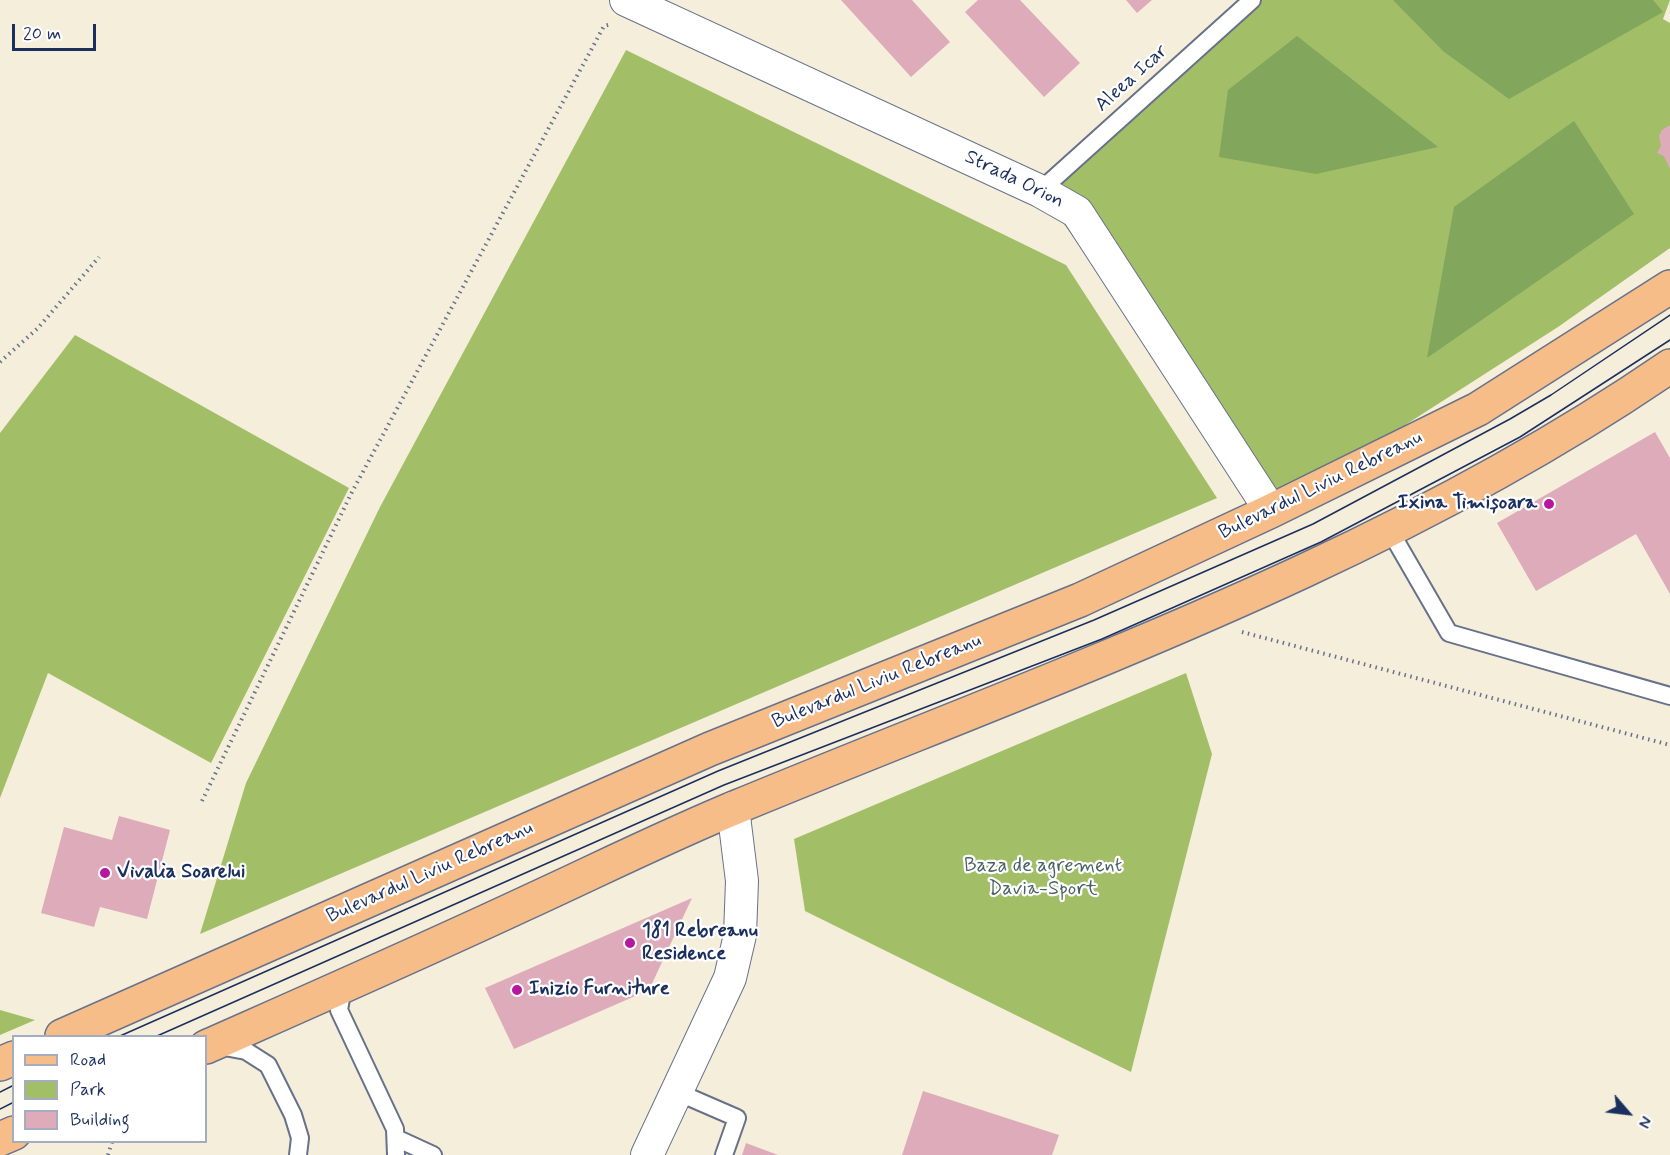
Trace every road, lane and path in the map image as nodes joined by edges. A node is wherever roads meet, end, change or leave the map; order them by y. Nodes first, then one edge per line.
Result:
1 (626, 0) edge
2 (1252, 0) edge
3 (664, 7) edge
4 (1040, 191) junction
5 (99, 257) dead end
6 (1670, 287) edge
7 (0, 362) edge
8 (1670, 366) edge
9 (1271, 511) junction
10 (1390, 531) junction
11 (1198, 620) junction
12 (1670, 696) edge
13 (1670, 745) edge
14 (202, 801) dead end
15 (733, 808) junction
16 (343, 987) junction
17 (64, 1035) edge
18 (207, 1046) edge
19 (677, 1092) junction
20 (396, 1147) edge
21 (298, 1155) edge
22 (433, 1155) edge
23 (647, 1155) edge
24 (724, 1155) edge

1 - 3 street, Strada Orion
2 - 4 lane, Aleea Icar
3 - 4 street, Strada Orion
3 - 14 path
4 - 9 street, Strada Orion
5 - 7 path
6 - 9 main road, Bulevardul Liviu Rebreanu
8 - 10 main road
9 - 17 main road, Bulevardul Liviu Rebreanu
10 - 11 main road
10 - 12 lane
11 - 13 path
11 - 15 main road
15 - 16 main road
15 - 19 street
16 - 18 main road
16 - 20 lane
18 - 21 lane
19 - 23 street
19 - 24 lane
20 - 22 lane

